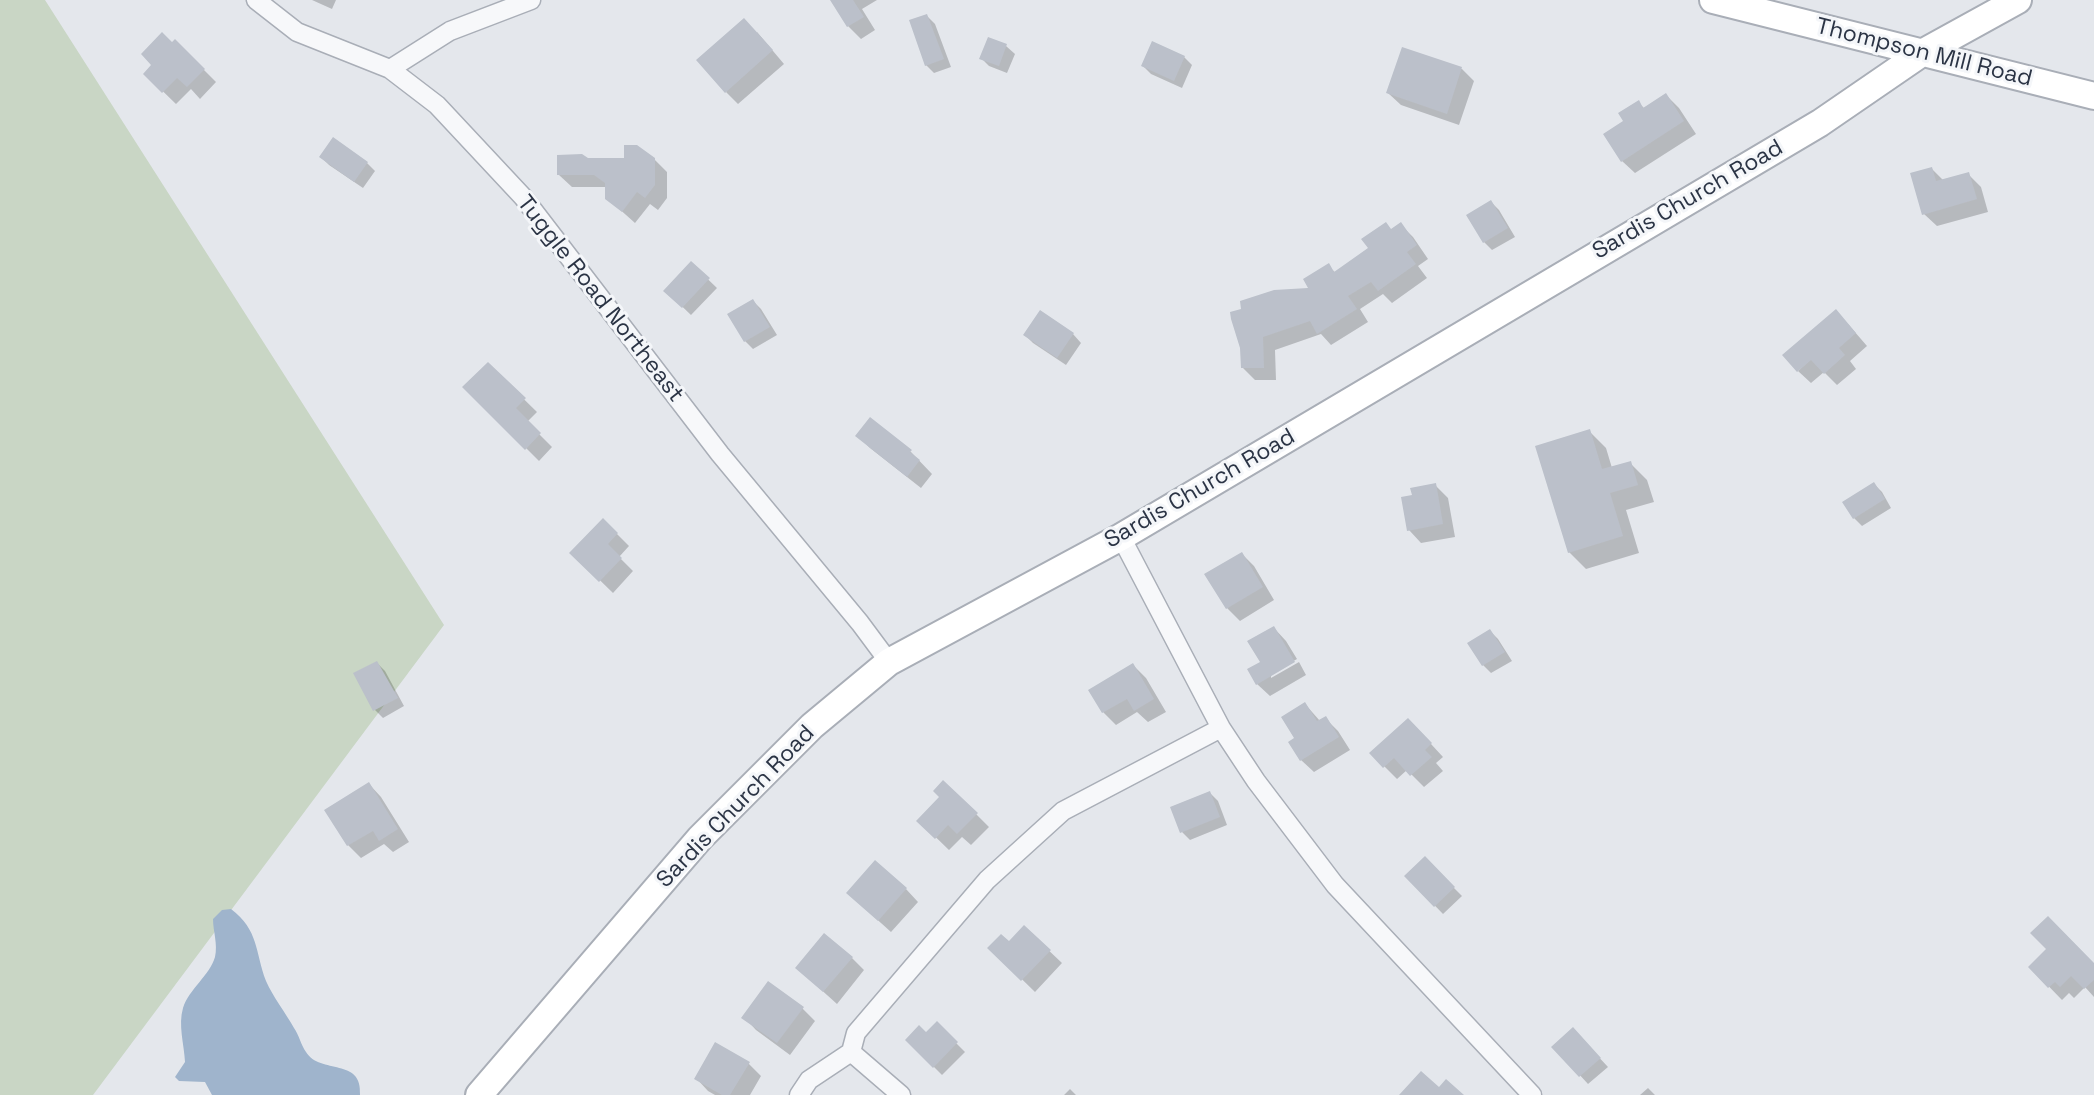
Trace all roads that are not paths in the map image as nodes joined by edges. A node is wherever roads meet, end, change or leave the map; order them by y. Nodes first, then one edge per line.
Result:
1 (256, 0) edge
2 (531, 0) edge
3 (1713, 0) edge
4 (2018, 0) edge
5 (1923, 53) junction
6 (390, 69) junction
7 (2094, 96) edge
8 (1121, 537) junction
9 (889, 662) junction
10 (1221, 728) junction
11 (851, 1052) junction
12 (479, 1095) edge
13 (799, 1095) edge
14 (901, 1095) edge
15 (1532, 1095) edge

1 - 6 street, Tuggle Road Northeast
2 - 6 street
3 - 5 street, Thompson Mill Road
4 - 5 street, Sardis Church Road
5 - 7 street, Thompson Mill Road
5 - 8 street, Sardis Church Road
6 - 9 street, Tuggle Road Northeast
8 - 9 street, Sardis Church Road
8 - 10 street
9 - 12 street, Sardis Church Road
10 - 11 street
10 - 15 street
11 - 13 street
11 - 14 street

